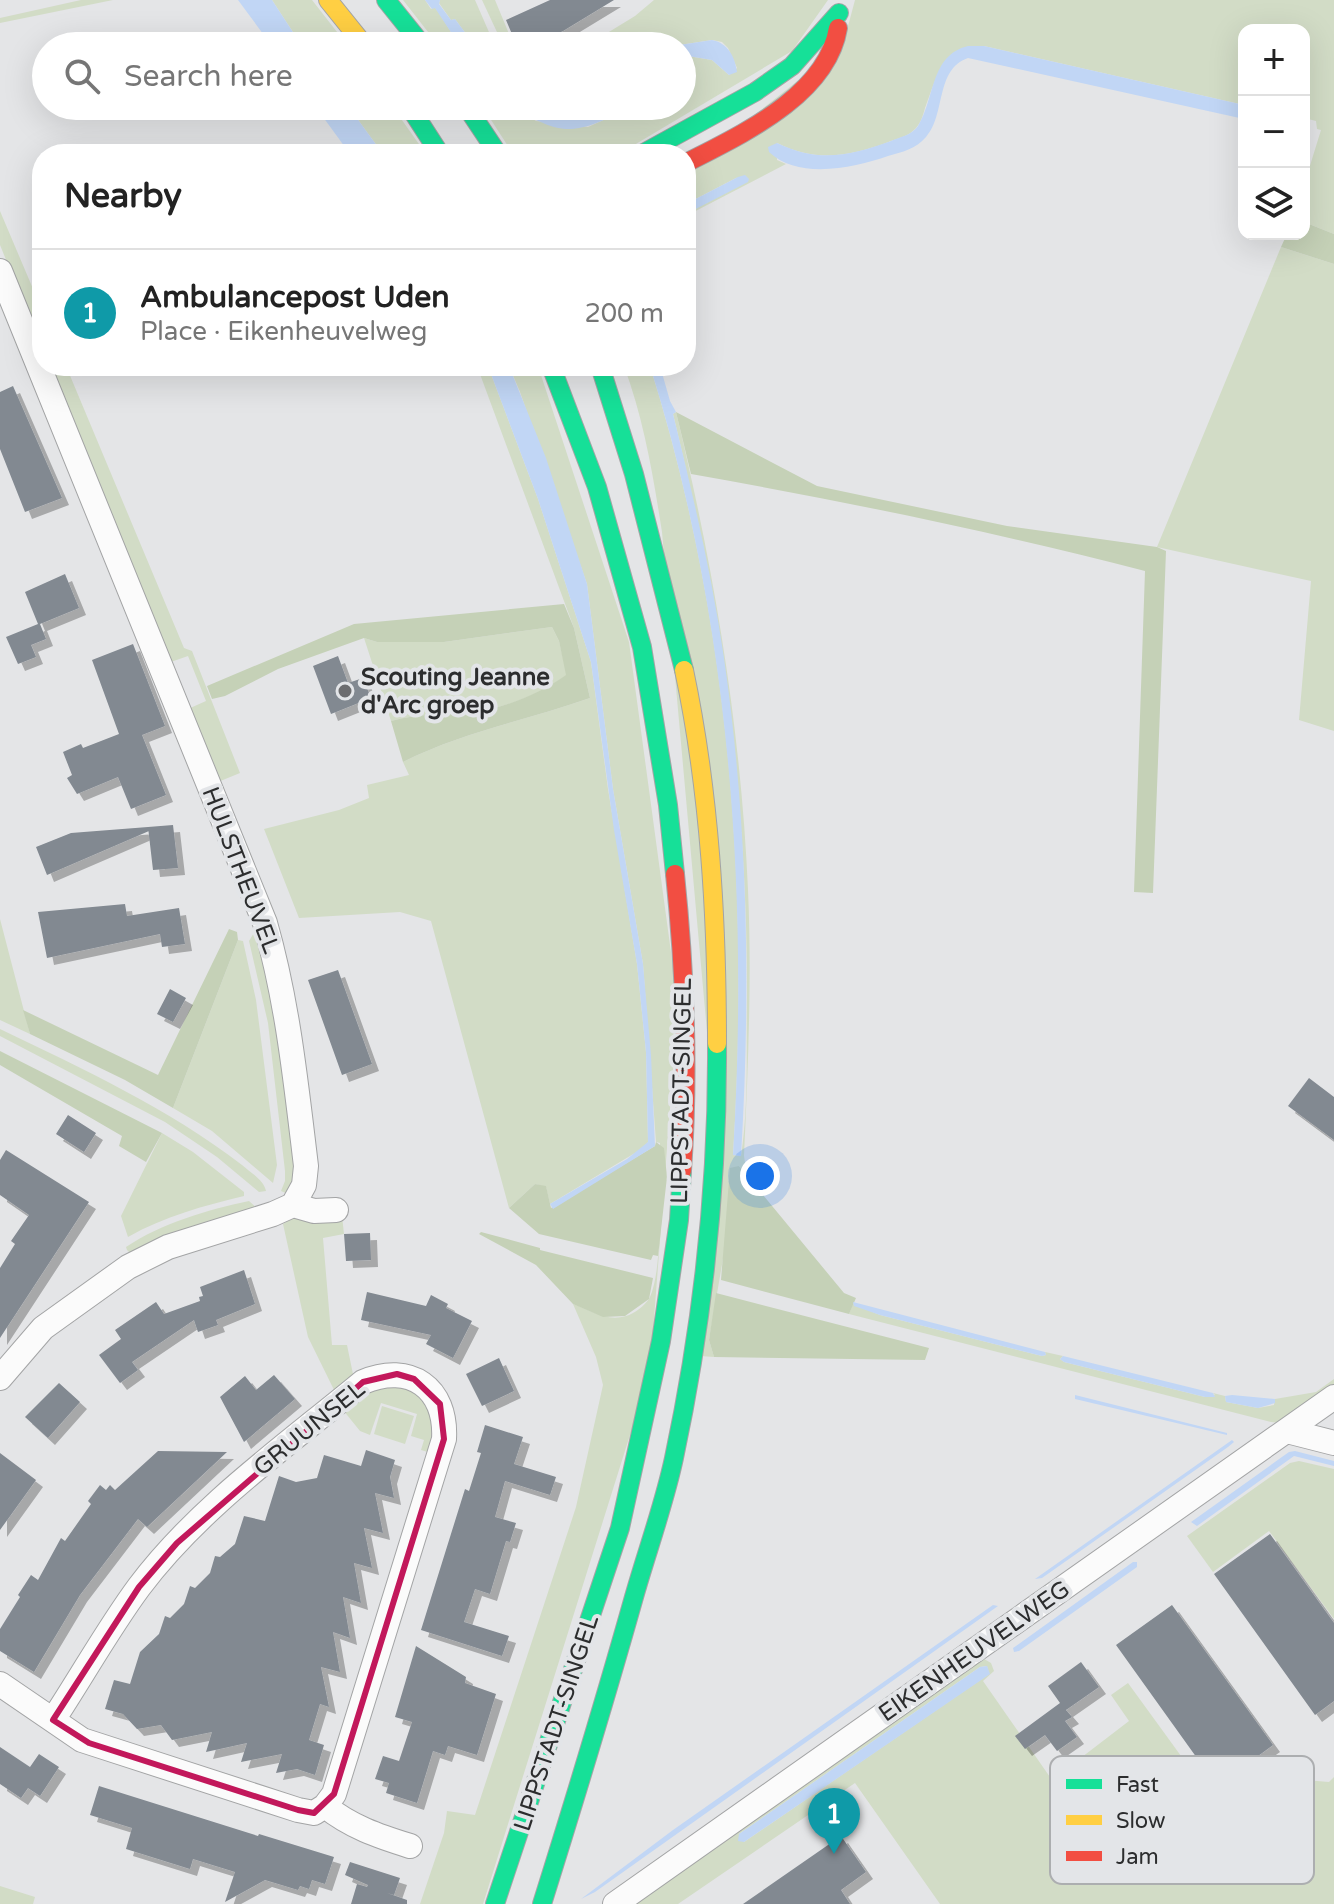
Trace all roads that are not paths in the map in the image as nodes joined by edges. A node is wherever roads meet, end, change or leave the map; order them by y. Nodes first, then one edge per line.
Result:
1 (328, 0) edge
2 (386, 0) edge
3 (841, 6) edge
4 (354, 32) edge
5 (412, 32) edge
6 (418, 120) edge
7 (475, 120) edge
8 (434, 144) edge
9 (491, 144) edge
10 (660, 144) edge
11 (696, 158) edge
12 (0, 271) edge
13 (32, 350) edge
14 (43, 376) edge
15 (555, 376) edge
16 (603, 376) edge
17 (293, 1205) junction
18 (336, 1210) dead end
19 (0, 1378) edge
20 (1334, 1397) edge
21 (1287, 1431) junction
22 (1334, 1443) edge
23 (0, 1684) edge
24 (53, 1720) junction
25 (325, 1806) junction
26 (410, 1846) dead end
27 (495, 1904) edge
28 (542, 1904) edge
29 (615, 1904) edge

1 - 4 main road
2 - 5 main road
3 - 10 main road
3 - 11 main road
6 - 8 main road
7 - 9 main road
12 - 13 street, HULSTHEUVEL
14 - 17 street, HULSTHEUVEL
15 - 27 main road, LIPPSTADT-SINGEL
16 - 28 main road, LIPPSTADT-SINGEL
17 - 18 street
17 - 19 street
20 - 21 street, EIKENHEUVELWEG
21 - 22 street
21 - 29 street, EIKENHEUVELWEG
23 - 24 street
24 - 25 street
24 - 25 street, GRUUNSEL
25 - 26 street

